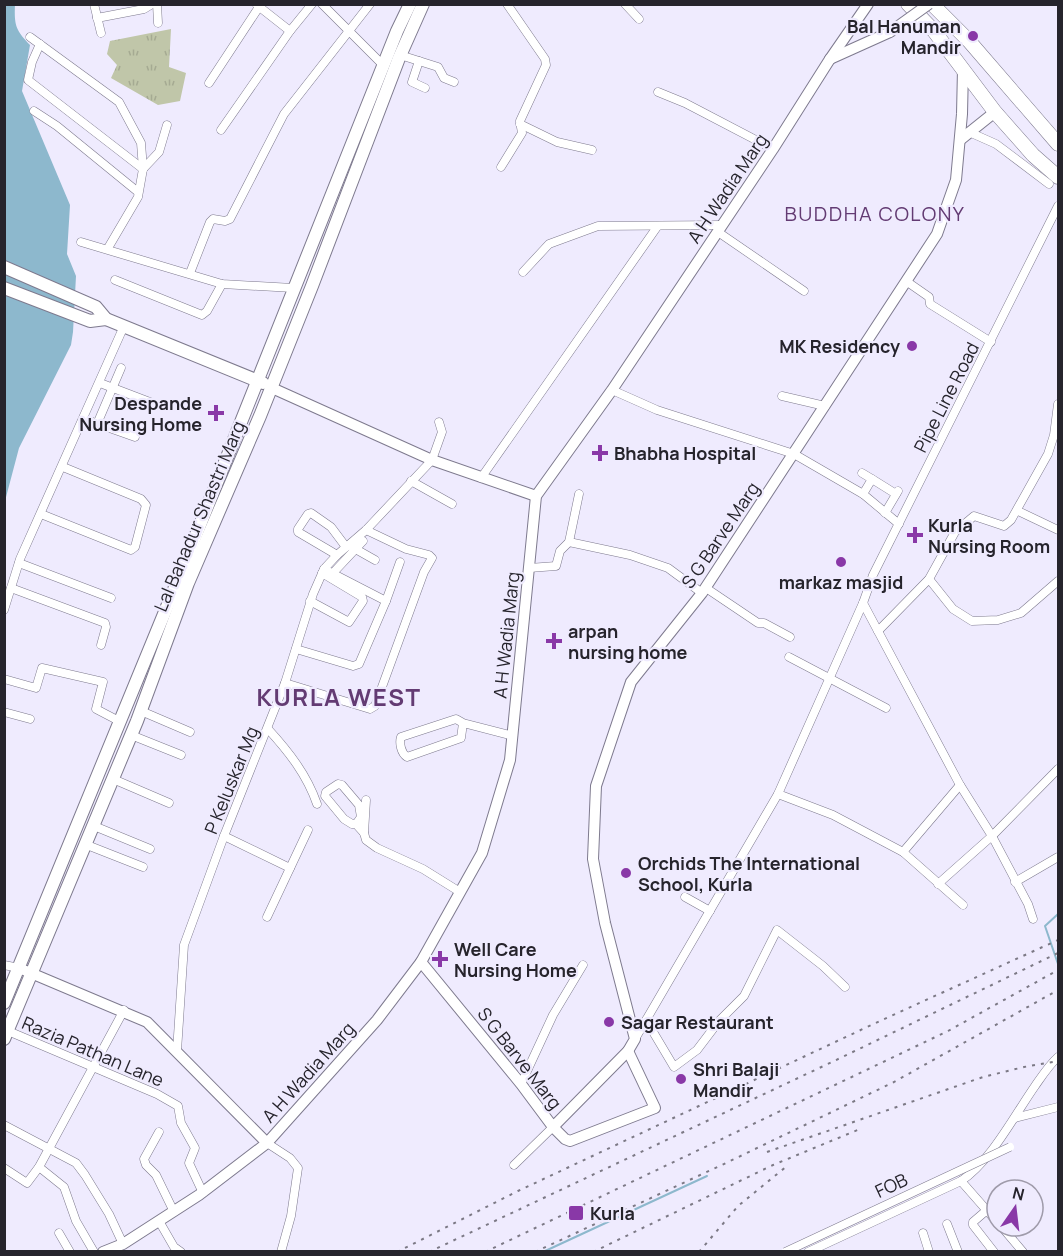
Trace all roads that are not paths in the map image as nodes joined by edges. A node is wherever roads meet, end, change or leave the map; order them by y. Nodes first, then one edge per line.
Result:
1 (94, 4) edge
2 (152, 4) edge
3 (157, 4) edge
4 (312, 4) edge
5 (370, 4) edge
6 (410, 4) edge
7 (423, 4) edge
8 (507, 4) edge
9 (625, 4) edge
10 (868, 4) edge
11 (931, 4) edge
12 (908, 5) edge
13 (257, 6) edge
14 (328, 6) edge
15 (98, 18) junction
16 (639, 18) dead end
17 (158, 23) dead end
18 (290, 31) junction
19 (101, 33) dead end
20 (350, 33) junction
21 (30, 37) dead end
22 (40, 44) junction
23 (400, 55) junction
24 (830, 59) junction
25 (419, 61) junction
26 (383, 65) junction
27 (963, 69) junction
28 (454, 82) dead end
29 (209, 83) dead end
30 (425, 88) dead end
31 (658, 92) dead end
32 (34, 111) dead end
33 (995, 112) junction
34 (520, 124) junction
35 (167, 125) dead end
36 (220, 130) dead end
37 (969, 132) junction
38 (960, 140) junction
39 (1059, 144) edge
40 (773, 149) junction
41 (592, 150) dead end
42 (501, 167) dead end
43 (143, 169) junction
44 (1054, 180) edge
45 (138, 192) junction
46 (1059, 206) edge
47 (657, 227) junction
48 (720, 229) junction
49 (81, 242) dead end
50 (108, 248) junction
51 (4, 267) edge
52 (523, 272) dead end
53 (190, 273) junction
54 (115, 280) dead end
55 (906, 282) junction
56 (222, 284) junction
57 (4, 288) edge
58 (293, 288) junction
59 (804, 291) dead end
60 (106, 319) junction
61 (124, 326) junction
62 (991, 342) junction
63 (121, 368) dead end
64 (257, 380) junction
65 (100, 383) junction
66 (113, 387) junction
67 (272, 388) junction
68 (612, 390) junction
69 (782, 396) dead end
70 (154, 404) dead end
71 (1058, 404) edge
72 (825, 406) junction
73 (84, 419) junction
74 (439, 422) dead end
75 (98, 424) junction
76 (135, 437) dead end
77 (794, 454) junction
78 (432, 460) junction
79 (223, 464) junction
80 (63, 467) junction
81 (238, 470) junction
82 (862, 473) dead end
83 (481, 478) junction
84 (872, 479) junction
85 (411, 481) junction
86 (579, 494) dead end
87 (863, 495) junction
88 (536, 496) junction
89 (452, 504) dead end
90 (1018, 511) junction
91 (885, 513) junction
92 (41, 514) junction
93 (899, 524) junction
94 (366, 530) junction
95 (1059, 530) edge
96 (363, 541) dead end
97 (569, 542) junction
98 (350, 547) junction
99 (337, 555) junction
100 (375, 560) dead end
101 (400, 562) dead end
102 (19, 563) junction
103 (529, 568) junction
104 (323, 571) junction
105 (332, 574) junction
106 (929, 579) junction
107 (183, 581) junction
108 (1059, 581) edge
109 (11, 588) junction
110 (704, 591) junction
111 (111, 598) dead end
112 (386, 601) junction
113 (310, 603) junction
114 (863, 603) junction
115 (4, 610) edge
116 (346, 625) dead end
117 (878, 631) junction
118 (790, 637) dead end
119 (101, 645) dead end
120 (296, 649) junction
121 (789, 657) dead end
122 (831, 678) junction
123 (4, 679) edge
124 (285, 683) junction
125 (886, 708) dead end
126 (4, 712) edge
127 (139, 716) junction
128 (30, 719) dead end
129 (120, 719) junction
130 (463, 723) junction
131 (268, 729) junction
132 (190, 732) dead end
133 (131, 735) junction
134 (513, 736) junction
135 (181, 755) dead end
136 (1059, 769) edge
137 (113, 779) junction
138 (960, 785) junction
139 (778, 794) junction
140 (366, 800) dead end
141 (170, 803) dead end
142 (317, 804) dead end
143 (356, 824) junction
144 (94, 826) junction
145 (308, 830) dead end
146 (364, 833) junction
147 (224, 836) junction
148 (992, 836) junction
149 (87, 845) junction
150 (150, 849) dead end
151 (903, 852) junction
152 (1059, 857) edge
153 (143, 867) dead end
154 (290, 868) junction
155 (1015, 882) junction
156 (938, 884) junction
157 (460, 892) junction
158 (685, 897) dead end
159 (963, 905) dead end
160 (710, 910) junction
161 (267, 916) dead end
162 (1033, 919) dead end
163 (421, 962) junction
164 (4, 965) edge
165 (583, 965) dead end
166 (19, 968) junction
167 (33, 974) junction
168 (845, 987) dead end
169 (4, 1003) edge
170 (124, 1010) junction
171 (646, 1020) junction
172 (6, 1035) edge
173 (635, 1039) junction
174 (177, 1051) junction
175 (628, 1051) junction
176 (1059, 1058) edge
177 (94, 1066) junction
178 (521, 1084) junction
179 (1059, 1107) edge
180 (1015, 1118) junction
181 (4, 1125) edge
182 (553, 1127) junction
183 (159, 1132) dead end
184 (267, 1143) junction
185 (1010, 1146) dead end
186 (50, 1150) junction
187 (514, 1165) dead end
188 (39, 1167) junction
189 (4, 1168) edge
190 (961, 1181) junction
191 (202, 1193) junction
192 (985, 1208) edge
193 (174, 1212) junction
194 (985, 1212) edge
195 (159, 1221) junction
196 (947, 1224) dead end
197 (58, 1233) dead end
198 (923, 1233) dead end
199 (1011, 1238) edge
200 (123, 1244) junction
201 (70, 1251) edge
202 (94, 1251) edge
203 (103, 1251) edge
204 (181, 1251) edge
205 (281, 1251) edge
206 (785, 1251) edge
207 (808, 1251) edge
208 (929, 1251) edge
209 (958, 1251) edge
210 (994, 1251) edge
211 (1023, 1251) edge

1 - 15 street
2 - 15 street
3 - 17 street
4 - 18 street
5 - 20 street
6 - 26 main road, Lal Bahadur Shastri Marg
7 - 23 main road, Lal Bahadur Shastri Marg
8 - 34 street
9 - 16 street
10 - 24 street, A H Wadia Marg
11 - 24 street, bridge
11 - 39 highway
12 - 27 highway
13 - 18 street
13 - 29 street
14 - 20 street
15 - 19 street
18 - 36 street
20 - 26 street
20 - 53 street
21 - 22 street
22 - 43 street
22 - 43 street
23 - 25 street
23 - 67 main road, Lal Bahadur Shastri Marg
24 - 40 street, A H Wadia Marg
25 - 28 street
25 - 30 street
26 - 58 main road, Lal Bahadur Shastri Marg
27 - 33 highway
27 - 38 street, S G Barve Marg
31 - 40 street
32 - 45 street
33 - 37 street
33 - 44 highway
34 - 41 street
34 - 42 street
35 - 43 street
37 - 38 street
37 - 44 street
38 - 55 street, S G Barve Marg
40 - 48 street, A H Wadia Marg
43 - 45 street
45 - 50 street
46 - 62 street, Pipe Line Road
47 - 48 street
47 - 52 street
47 - 83 street
48 - 59 street
48 - 68 street, A H Wadia Marg
49 - 50 street
50 - 53 street
51 - 60 main road
53 - 56 street
54 - 56 street
55 - 62 street
55 - 72 street, S G Barve Marg
56 - 58 street
57 - 60 main road
58 - 64 main road, Lal Bahadur Shastri Marg
60 - 61 main road
61 - 64 main road
61 - 65 street
62 - 93 street, Pipe Line Road
63 - 66 street
64 - 67 main road
64 - 79 main road, Lal Bahadur Shastri Marg
65 - 66 street
65 - 73 street
66 - 70 street
66 - 75 street
67 - 78 street
67 - 81 main road, Lal Bahadur Shastri Marg
68 - 77 street
68 - 88 street, A H Wadia Marg
69 - 72 street
71 - 90 street
72 - 77 street, S G Barve Marg
73 - 75 street
73 - 80 street
74 - 78 street
75 - 76 street
77 - 87 street
77 - 110 street, S G Barve Marg
78 - 83 street
78 - 85 street, P Keluskar Mg
79 - 81 main road
79 - 107 main road, Lal Bahadur Shastri Marg
80 - 92 street
80 - 92 street
81 - 107 main road, Lal Bahadur Shastri Marg
82 - 84 street
83 - 88 street
84 - 87 street
84 - 91 street
85 - 89 street
85 - 94 street, P Keluskar Mg
86 - 97 street
87 - 91 street
88 - 103 street, A H Wadia Marg
90 - 95 street
90 - 106 street
91 - 93 street
92 - 102 street
93 - 114 street, Pipe Line Road
94 - 98 street, P Keluskar Mg
94 - 124 street
96 - 98 street
97 - 103 street
97 - 110 street
98 - 99 street, P Keluskar Mg
98 - 99 street
98 - 100 street
98 - 105 street
99 - 104 street, P Keluskar Mg
101 - 112 street
102 - 109 street
102 - 111 street
103 - 134 street, A H Wadia Marg
104 - 105 street
104 - 113 street, P Keluskar Mg
104 - 113 street
105 - 112 street
106 - 108 street
106 - 117 street
107 - 127 main road, Lal Bahadur Shastri Marg
107 - 129 main road, Lal Bahadur Shastri Marg
109 - 115 street
109 - 119 street
110 - 118 street
110 - 173 street, S G Barve Marg
112 - 120 street
113 - 116 street
113 - 120 street, P Keluskar Mg
114 - 117 street
114 - 122 street, Pipe Line Road
117 - 138 street
120 - 124 street, P Keluskar Mg
121 - 122 street
122 - 125 street
122 - 139 street, Pipe Line Road
123 - 129 street
124 - 131 street, P Keluskar Mg
126 - 128 street
127 - 129 main road
127 - 132 street
127 - 133 main road, Lal Bahadur Shastri Marg
129 - 166 main road, Lal Bahadur Shastri Marg
130 - 130 street
130 - 134 street
131 - 142 street
131 - 147 street, P Keluskar Mg
133 - 135 street
133 - 137 main road, Lal Bahadur Shastri Marg
134 - 157 street, A H Wadia Marg
136 - 148 street
137 - 141 street
137 - 144 main road, Lal Bahadur Shastri Marg
138 - 148 street
138 - 151 street
139 - 151 street
139 - 160 street, Pipe Line Road
140 - 146 street
143 - 143 street
143 - 146 street
144 - 149 main road, Lal Bahadur Shastri Marg
144 - 150 street
145 - 154 street
146 - 157 street
147 - 154 street
147 - 174 street, P Keluskar Mg
148 - 155 street
148 - 156 street
149 - 153 street
149 - 167 main road, Lal Bahadur Shastri Marg
151 - 156 street
152 - 155 street
154 - 161 street
155 - 162 street
156 - 159 street
157 - 163 street, A H Wadia Marg
158 - 160 street
160 - 171 street, Pipe Line Road
163 - 178 street, S G Barve Marg
163 - 184 street, A H Wadia Marg
164 - 166 street
165 - 178 street
166 - 167 street
166 - 169 main road, Lal Bahadur Shastri Marg
167 - 170 street
167 - 172 main road, Lal Bahadur Shastri Marg
168 - 171 street
170 - 174 street
170 - 177 street
171 - 173 street, Pipe Line Road
172 - 177 street, Razia Pathan Lane
173 - 175 street, S G Barve Marg
174 - 184 street
175 - 182 street, S G Barve Marg
175 - 182 street
176 - 180 street
177 - 186 street
177 - 191 street, Razia Pathan Lane
178 - 182 street, S G Barve Marg
179 - 180 street
180 - 190 street
181 - 186 street
182 - 187 street
183 - 193 street
184 - 191 street, A H Wadia Marg
184 - 205 street
185 - 206 street, FOB, bridge
186 - 188 street
186 - 200 street
188 - 189 street
188 - 202 street
190 - 192 street
190 - 207 street
191 - 193 street, A H Wadia Marg
193 - 195 street, A H Wadia Marg
194 - 210 street
195 - 200 street, A H Wadia Marg
195 - 204 street
196 - 209 street
197 - 201 street
198 - 208 street
199 - 211 street
200 - 203 street, A H Wadia Marg

